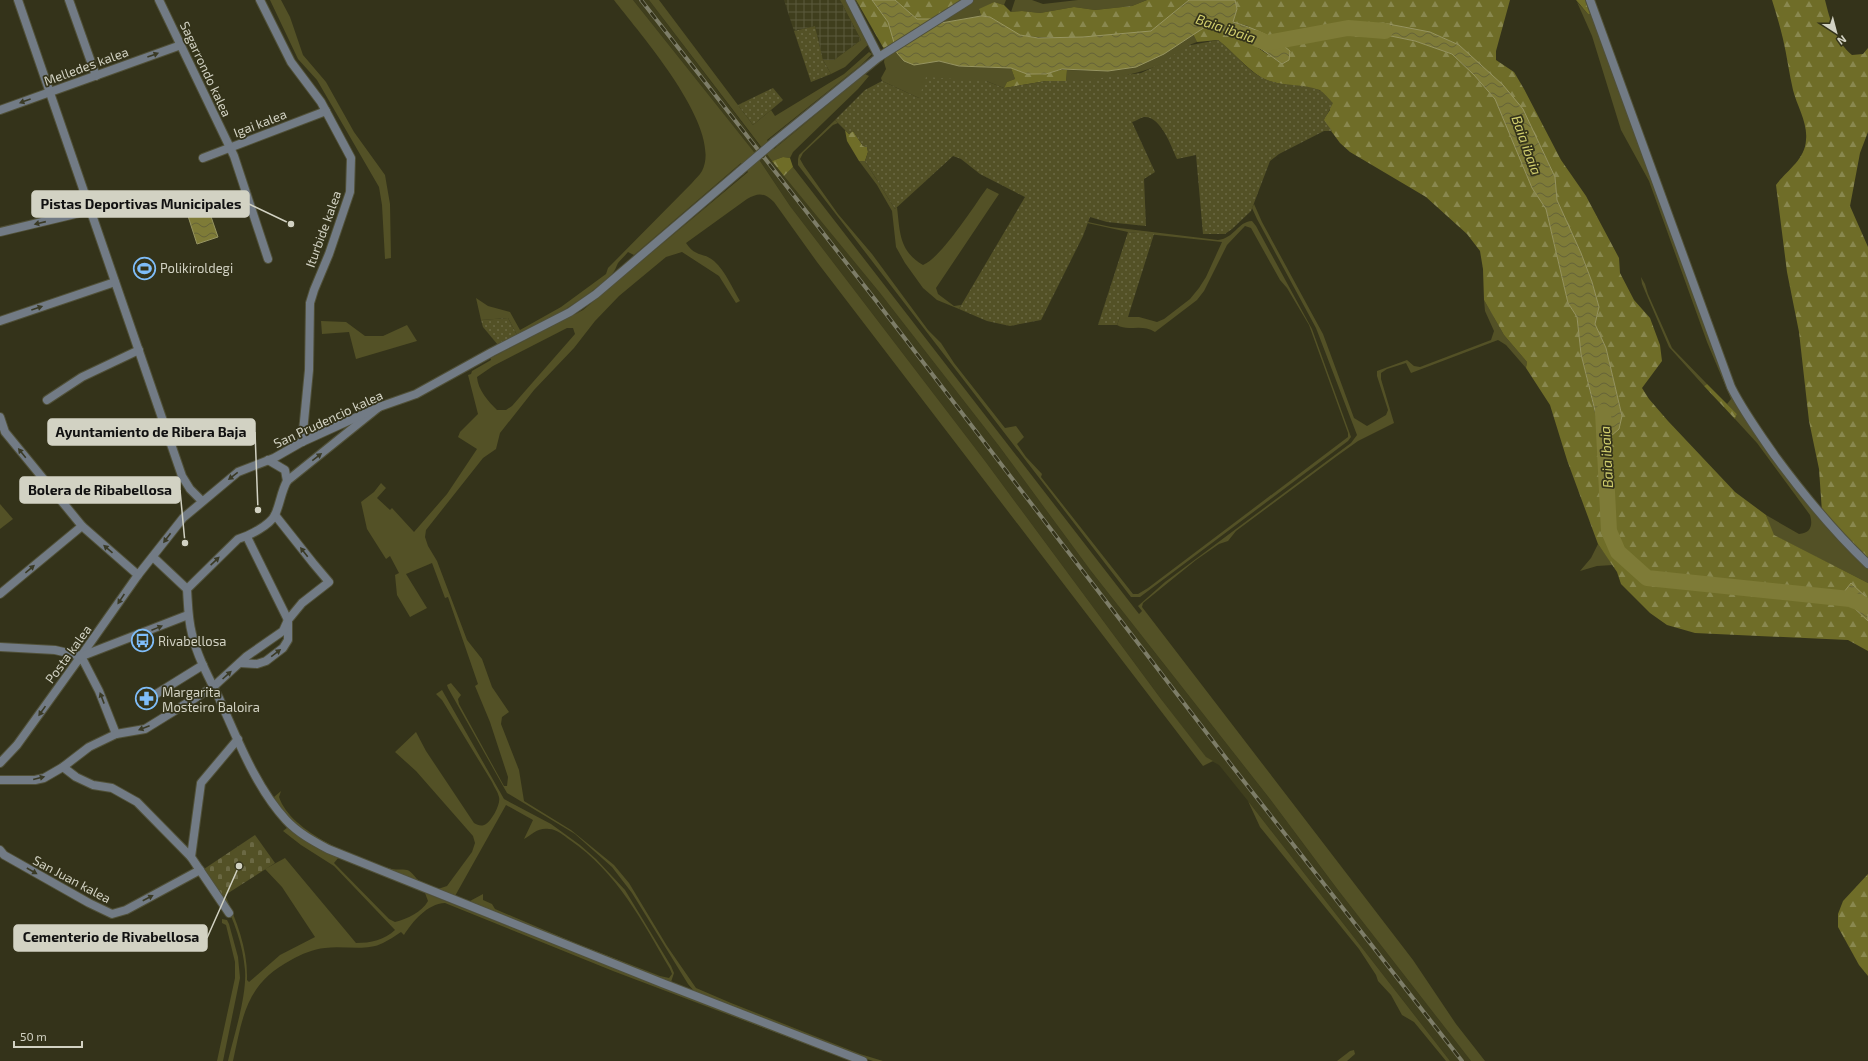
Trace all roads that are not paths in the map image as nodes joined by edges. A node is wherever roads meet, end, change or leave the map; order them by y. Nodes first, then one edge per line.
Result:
1 (18, 0) edge
2 (69, 0) edge
3 (160, 0) edge
4 (260, 0) edge
5 (850, 0) edge
6 (969, 0) edge
7 (1590, 0) edge
8 (181, 45) junction
9 (879, 56) junction
10 (96, 76) junction
11 (50, 92) junction
12 (0, 110) edge
13 (326, 110) junction
14 (230, 148) junction
15 (203, 158) dead end
16 (92, 210) junction
17 (0, 232) edge
18 (268, 259) dead end
19 (115, 282) junction
20 (0, 321) edge
21 (139, 350) junction
22 (47, 400) dead end
23 (379, 407) junction
24 (0, 417) edge
25 (2, 433) edge
26 (302, 442) junction
27 (268, 460) junction
28 (287, 481) junction
29 (202, 501) junction
30 (275, 514) junction
31 (82, 526) junction
32 (247, 537) junction
33 (153, 557) junction
34 (1868, 564) edge
35 (138, 575) junction
36 (188, 589) junction
37 (0, 594) edge
38 (188, 615) junction
39 (288, 620) junction
40 (0, 647) edge
41 (81, 656) junction
42 (240, 663) junction
43 (203, 665) junction
44 (213, 687) junction
45 (153, 696) dead end
46 (116, 734) junction
47 (238, 739) junction
48 (0, 763) edge
49 (63, 767) junction
50 (0, 779) edge
51 (0, 850) edge
52 (191, 857) junction
53 (200, 870) junction
54 (229, 913) dead end
55 (863, 1061) edge

1 - 11 street
2 - 10 street
3 - 8 street, Sagarrondo kalea
4 - 13 street, Iturbide kalea
5 - 9 street
6 - 9 street, San Prudencio kalea
7 - 34 street
10 -> 8 street, Melledes kalea
8 - 14 street, Sagarrondo kalea
9 - 23 street, San Prudencio kalea, bridge
10 - 11 street, Melledes kalea
11 -> 12 street, Melledes kalea
11 - 16 street
13 - 14 street, Igai kalea
13 - 26 street, Iturbide kalea
14 - 15 street, Igai kalea
14 - 18 street, Sagarrondo kalea
16 -> 17 street
16 - 19 street
20 -> 19 street
19 - 21 street
21 - 22 street
21 - 29 street
23 - 26 street, San Prudencio kalea
28 -> 23 street
24 - 25 street
31 -> 25 street
26 - 27 street, San Prudencio kalea
27 - 28 street
27 -> 29 street, San Prudencio kalea
28 - 30 street
29 -> 33 street, San Prudencio kalea
30 - 32 street
39 -> 30 street
35 -> 31 street
37 -> 31 street
36 -> 32 street
32 - 39 street
33 - 35 street, Posta kalea
33 - 36 street
35 -> 41 street, Posta kalea
36 - 38 street
41 -> 38 street
38 - 43 street
39 - 42 street
42 -> 39 street
40 - 41 street
46 -> 41 street
41 -> 48 street, Posta kalea
44 -> 42 street
43 - 44 street
43 - 45 street
44 -> 46 street
44 - 47 street
46 - 49 street
47 - 52 street
47 - 55 street
50 -> 49 street
49 - 52 street
51 -> 53 street, San Juan kalea
52 - 53 street
53 - 54 street

